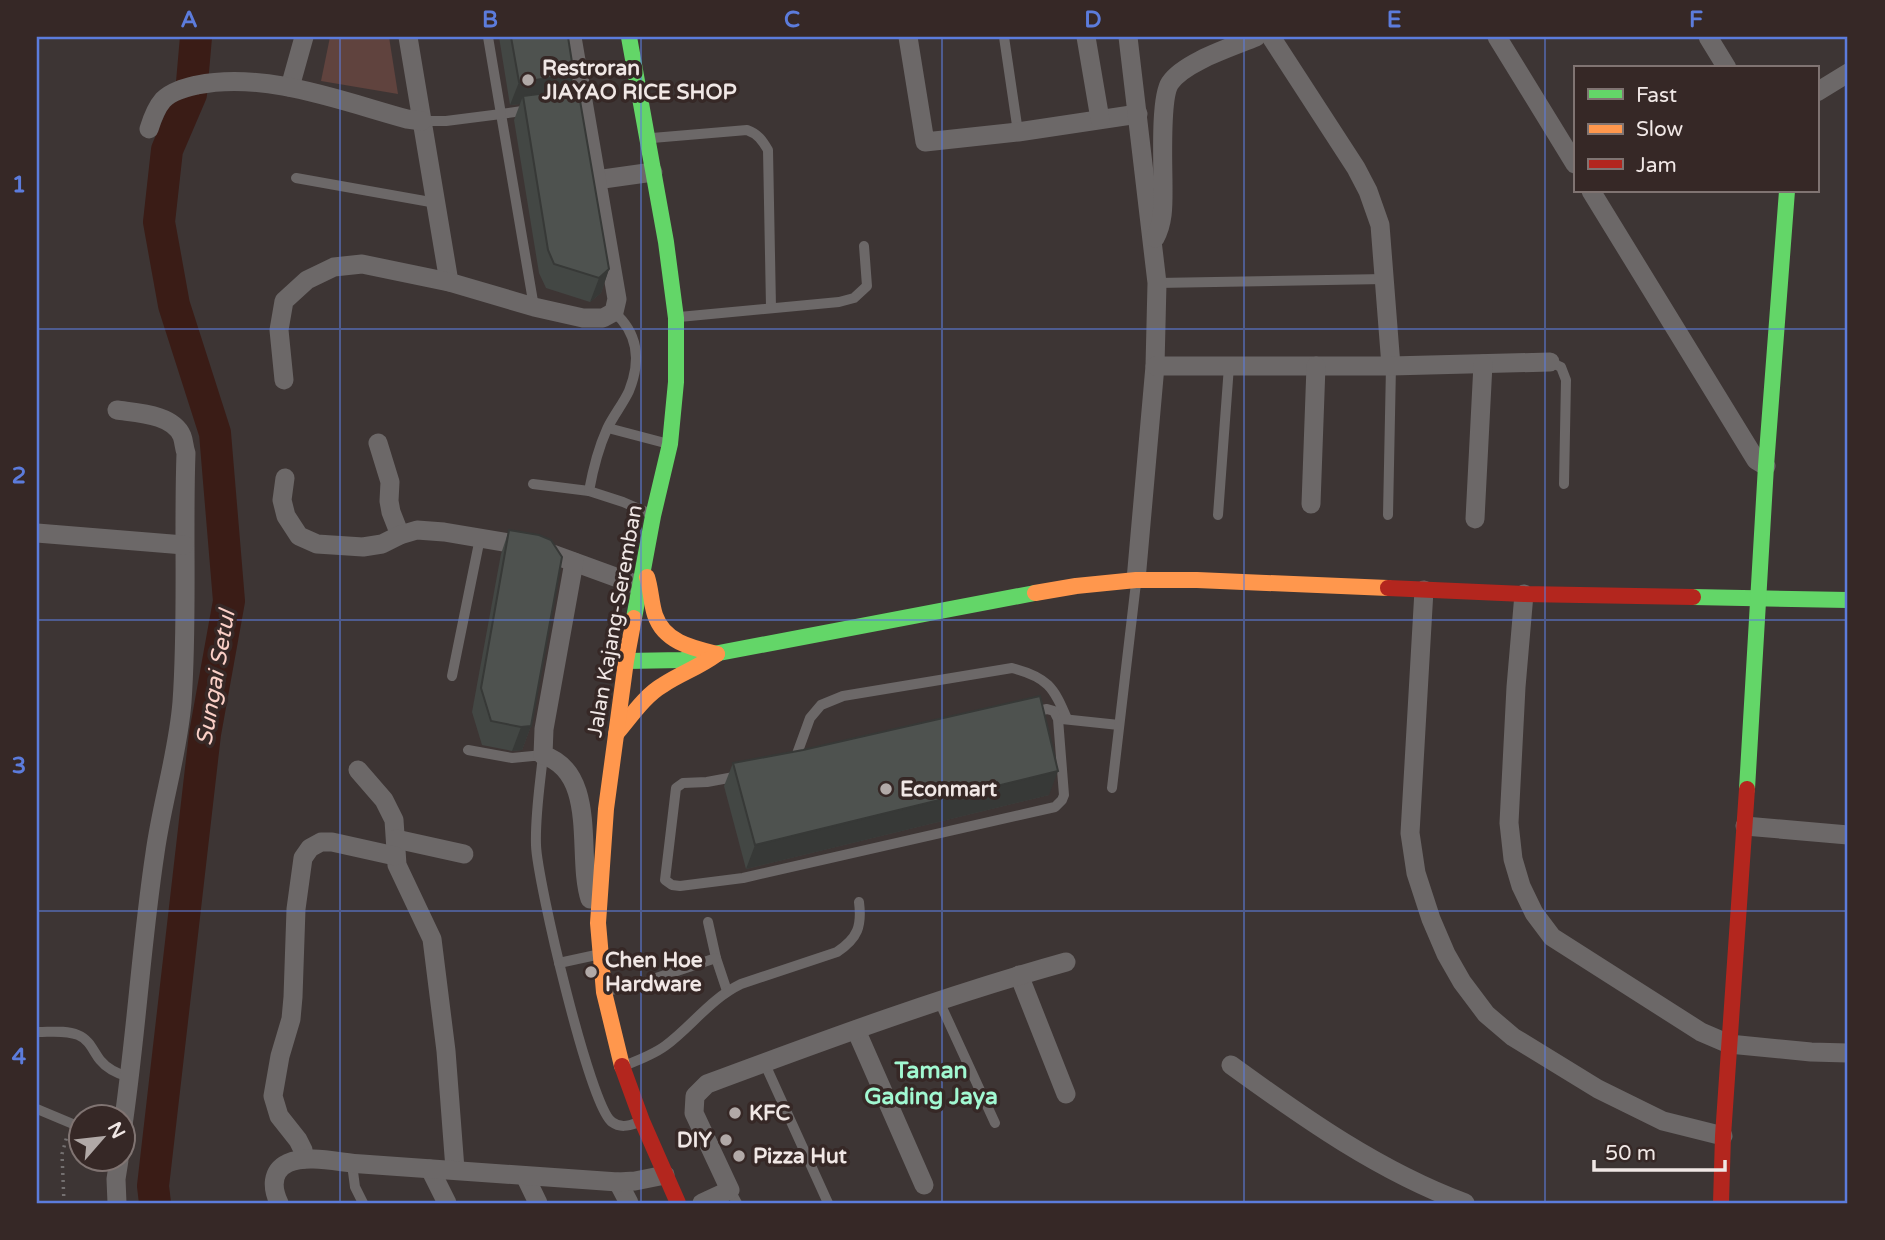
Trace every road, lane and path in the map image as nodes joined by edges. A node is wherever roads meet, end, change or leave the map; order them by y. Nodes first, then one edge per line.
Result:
1 (304, 37) edge
2 (408, 37) edge
3 (488, 37) edge
4 (572, 37) edge
5 (629, 37) edge
6 (908, 37) edge
7 (1004, 37) edge
8 (1086, 37) edge
9 (1128, 37) edge
10 (1256, 37) edge
11 (1271, 37) edge
12 (1497, 37) edge
13 (1708, 37) edge
14 (1726, 66) edge
15 (1848, 73) edge
16 (290, 87) junction
17 (1818, 91) edge
18 (541, 109) edge
19 (501, 114) junction
20 (1138, 114) junction
21 (1100, 119) junction
22 (422, 121) junction
23 (149, 129) dead end
24 (1018, 132) junction
25 (648, 138) junction
26 (1574, 162) edge
27 (653, 172) junction
28 (296, 178) dead end
29 (596, 180) junction
30 (1592, 192) edge
31 (1787, 192) edge
32 (436, 203) junction
33 (1152, 242) junction
34 (864, 246) dead end
35 (1385, 279) junction
36 (449, 282) junction
37 (1157, 283) junction
38 (534, 307) junction
39 (771, 307) junction
40 (614, 312) junction
41 (676, 317) junction
42 (1550, 362) joint
43 (1483, 364) junction
44 (1155, 366) junction
45 (1229, 366) junction
46 (1316, 366) junction
47 (1391, 366) junction
48 (284, 380) dead end
49 (117, 410) dead end
50 (608, 428) junction
51 (378, 443) dead end
52 (670, 444) junction
53 (1766, 466) junction
54 (285, 478) dead end
55 (533, 484) dead end
56 (1563, 484) dead end
57 (589, 491) junction
58 (1311, 504) dead end
59 (1218, 515) dead end
60 (1388, 515) dead end
61 (653, 516) junction
62 (1475, 519) dead end
63 (37, 533) edge
64 (400, 535) junction
65 (480, 538) junction
66 (184, 545) junction
67 (574, 562) junction
68 (642, 578) junction
69 (1136, 580) junction
70 (1424, 590) junction
71 (1524, 594) junction
72 (1758, 599) junction
73 (1848, 600) edge
74 (718, 654) junction
75 (626, 661) junction
76 (452, 676) dead end
77 (1062, 719) junction
78 (1119, 725) junction
79 (616, 734) junction
80 (468, 750) dead end
81 (543, 755) junction
82 (793, 766) junction
83 (358, 770) dead end
84 (1112, 788) dead end
85 (1745, 826) junction
86 (1848, 835) edge
87 (396, 847) junction
88 (464, 854) dead end
89 (859, 902) dead end
90 (708, 922) dead end
91 (598, 923) junction
92 (600, 954) junction
93 (716, 958) junction
94 (1066, 962) dead end
95 (559, 963) junction
96 (1019, 975) junction
97 (727, 991) junction
98 (604, 992) junction
99 (939, 1002) junction
100 (856, 1030) junction
101 (39, 1032) dead end
102 (1729, 1044) junction
103 (1848, 1053) edge
104 (764, 1062) junction
105 (1231, 1065) dead end
106 (622, 1066) junction
107 (129, 1077) junction
108 (1066, 1094) dead end
109 (126, 1104) edge
110 (37, 1109) edge
111 (66, 1121) edge
112 (642, 1121) junction
113 (995, 1123) dead end
114 (1723, 1136) junction
115 (66, 1140) edge
116 (304, 1159) junction
117 (352, 1164) junction
118 (430, 1169) junction
119 (455, 1170) junction
120 (117, 1174) edge
121 (665, 1175) junction
122 (525, 1176) junction
123 (618, 1182) junction
124 (924, 1185) dead end
125 (733, 1196) edge
126 (64, 1203) edge
127 (117, 1203) edge
128 (278, 1203) edge
129 (363, 1203) edge
130 (447, 1203) edge
131 (538, 1203) edge
132 (629, 1203) edge
133 (678, 1203) edge
134 (702, 1203) edge
135 (828, 1203) edge
136 (1465, 1203) edge
137 (1721, 1203) edge

1 - 16 street
2 - 22 street
3 - 19 lane
4 - 29 street
5 - 25 main road, Jalan Kajang-Seremban
6 - 24 street
7 - 24 lane
8 - 21 street
9 - 20 street
10 - 33 street
11 - 35 street
12 - 26 street
13 - 14 street
15 - 17 street
16 - 22 street
16 - 23 street
18 - 19 lane
19 - 22 lane
19 - 38 lane
20 - 21 street
20 - 33 street
21 - 24 street
22 - 32 street
25 - 27 main road, Jalan Kajang-Seremban
25 - 39 lane
27 - 29 street
27 - 41 main road, Jalan Kajang-Seremban
28 - 32 lane
29 - 40 street
30 - 53 street
31 - 53 main road
32 - 36 street
33 - 37 street
34 - 39 lane
35 - 37 lane
35 - 47 street
36 - 38 street
36 - 48 street
37 - 44 street
38 - 40 street
39 - 41 lane
40 - 50 lane
41 - 52 main road, Jalan Kajang-Seremban
42 - 43 street
42 - 56 lane
43 - 47 street
43 - 62 street
44 - 45 street
44 - 69 street
45 - 46 street
45 - 59 lane
46 - 47 street
46 - 58 street
47 - 60 lane
49 - 66 street
50 - 52 lane
50 - 57 lane
51 - 64 street
52 - 61 main road, Jalan Kajang-Seremban
53 - 72 main road
54 - 64 street
55 - 57 lane
57 - 61 lane
61 - 68 main road, Jalan Kajang-Seremban
63 - 66 street
64 - 65 street
65 - 67 street
65 - 76 lane
66 - 107 street
67 - 68 street
67 - 81 street
68 - 74 main road
68 - 75 main road, Jalan Kajang-Seremban
69 - 70 main road
69 - 74 main road
69 - 78 lane
70 - 71 main road
70 - 114 street
71 - 72 main road
71 - 102 street
72 - 73 main road
72 - 85 main road
74 - 75 main road
74 - 79 main road
75 - 79 main road, Jalan Kajang-Seremban
77 - 78 lane
77 - 82 lane
77 - 82 lane
77 - 82 lane
78 - 84 lane
79 - 91 main road, Jalan Kajang-Seremban
80 - 81 lane
81 - 91 street
81 - 95 lane
83 - 87 street
85 - 86 street
85 - 102 main road
87 - 88 street
87 - 116 street
87 - 119 street
89 - 97 lane
90 - 93 lane
91 - 92 main road, Jalan Kajang-Seremban
92 - 95 lane
92 - 98 main road, Jalan Kajang-Seremban
93 - 97 lane
93 - 98 lane
94 - 96 street
95 - 112 lane
96 - 99 street
96 - 108 street
97 - 106 lane
98 - 106 main road, Jalan Kajang-Seremban
99 - 100 street
99 - 113 lane
100 - 104 street
100 - 124 street
101 - 107 lane
102 - 103 street
102 - 114 main road
104 - 125 street
104 - 135 lane
105 - 136 street
106 - 112 main road, Jalan Kajang-Seremban
107 - 109 street
110 - 111 lane
112 - 121 main road, Jalan Kajang-Seremban
114 - 137 main road
115 - 126 path
116 - 117 street
116 - 128 street
117 - 118 street
117 - 129 lane
118 - 119 street
118 - 130 street
119 - 122 street
120 - 127 street
121 - 123 street
121 - 133 main road, Jalan Kajang-Seremban
122 - 123 street
122 - 131 street
123 - 132 street
125 - 134 street

